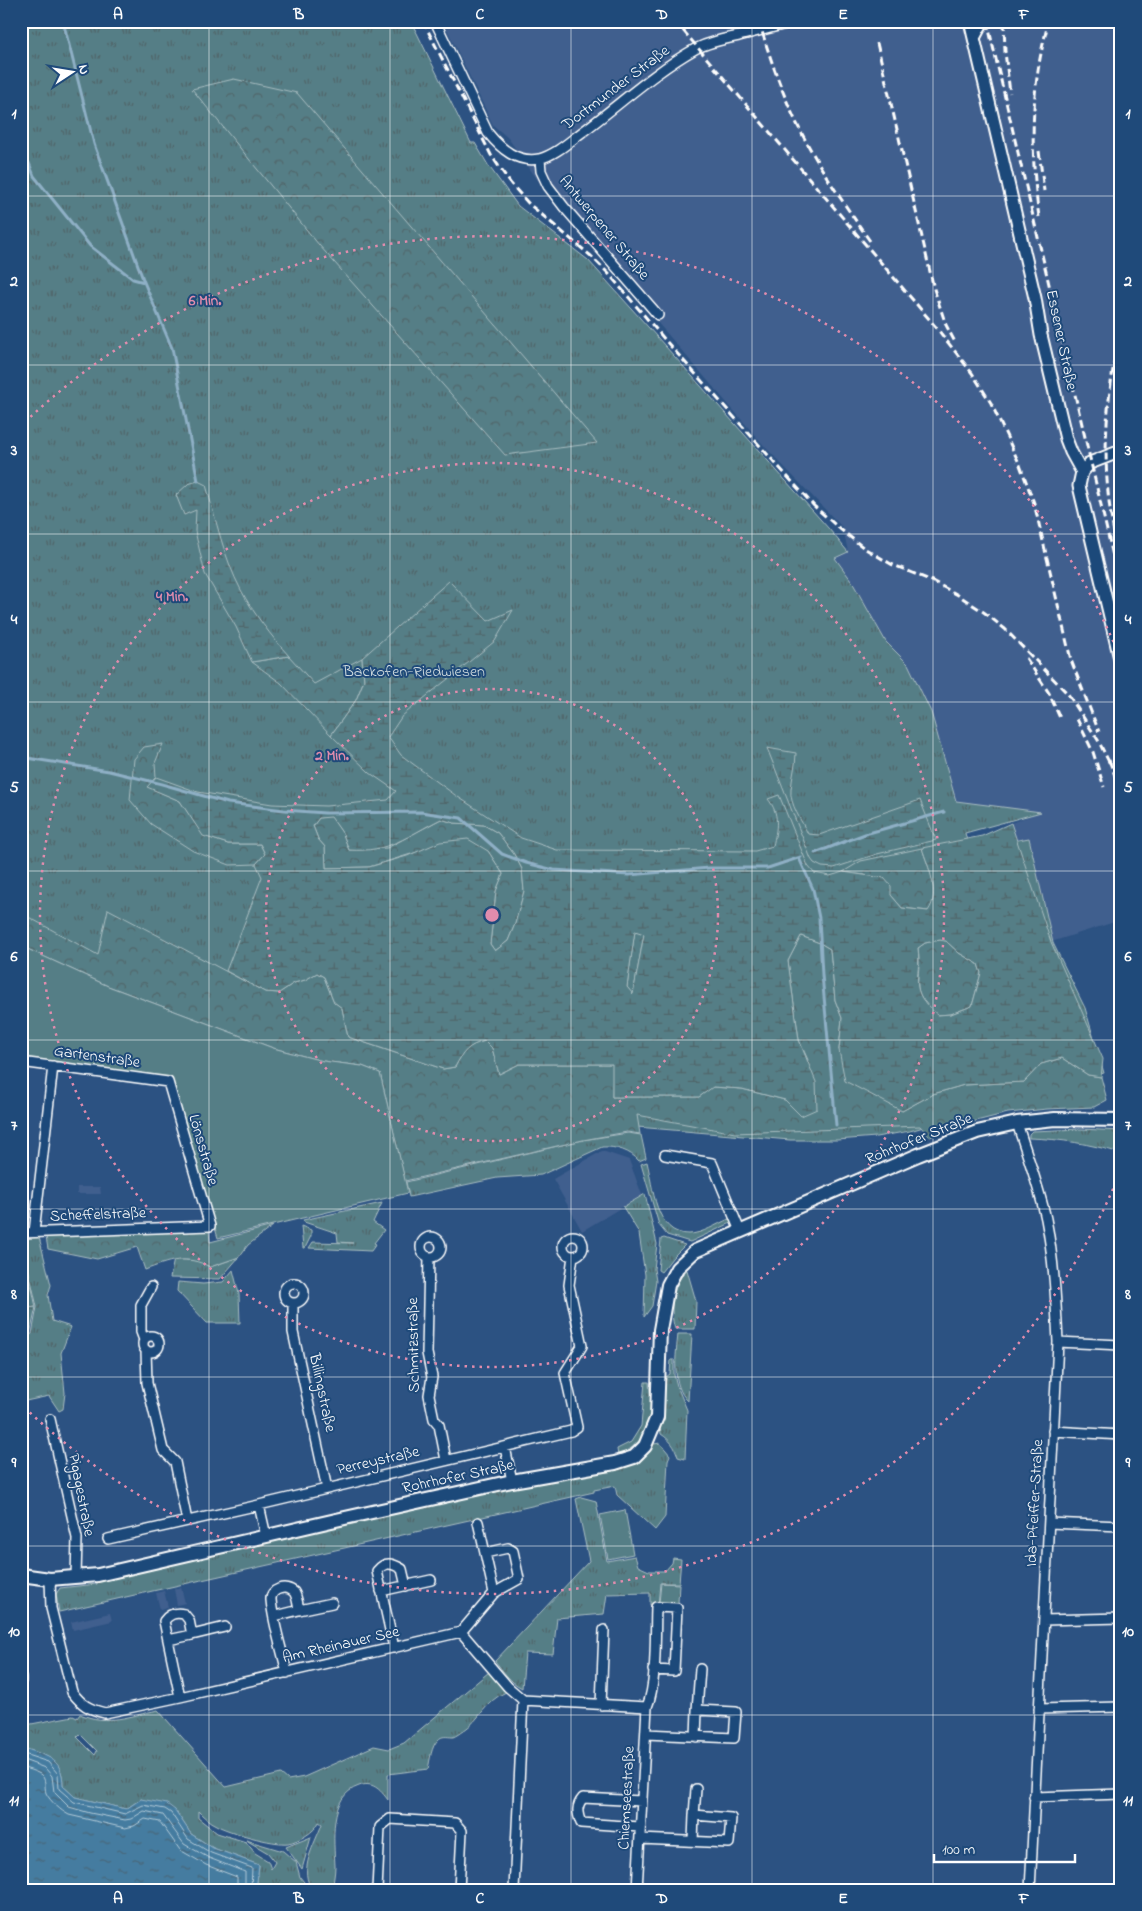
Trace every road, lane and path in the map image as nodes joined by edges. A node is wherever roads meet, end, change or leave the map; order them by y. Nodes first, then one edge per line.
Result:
1 (434, 21) edge
2 (798, 21) edge
3 (970, 21) edge
4 (982, 21) edge
5 (974, 38) junction
6 (540, 159) junction
7 (658, 315) dead end
8 (1121, 451) edge
9 (1082, 472) junction
10 (1121, 663) edge
11 (21, 1062) edge
12 (53, 1066) junction
13 (168, 1082) joint
14 (1121, 1120) edge
15 (1017, 1123) junction
16 (665, 1155) dead end
17 (210, 1226) joint
18 (740, 1231) junction
19 (34, 1232) junction
20 (21, 1233) edge
21 (573, 1256) dead end
22 (429, 1257) dead end
23 (152, 1287) dead end
24 (293, 1303) dead end
25 (144, 1340) junction
26 (1058, 1342) junction
27 (1121, 1345) edge
28 (146, 1350) junction
29 (50, 1419) dead end
30 (1054, 1431) junction
31 (1121, 1435) edge
32 (505, 1447) junction
33 (446, 1460) junction
34 (512, 1481) junction
35 (328, 1489) junction
36 (259, 1505) junction
37 (187, 1521) junction
38 (478, 1522) dead end
39 (1049, 1523) junction
40 (1121, 1526) edge
41 (266, 1536) junction
42 (108, 1539) dead end
43 (485, 1553) junction
44 (21, 1575) edge
45 (76, 1577) junction
46 (50, 1578) junction
47 (431, 1580) dead end
48 (406, 1586) junction
49 (381, 1591) junction
50 (494, 1593) junction
51 (332, 1603) dead end
52 (299, 1610) junction
53 (275, 1616) junction
54 (1121, 1618) edge
55 (1044, 1620) junction
56 (225, 1627) dead end
57 (604, 1630) dead end
58 (461, 1632) junction
59 (192, 1635) junction
60 (168, 1640) junction
61 (394, 1648) junction
62 (700, 1669) dead end
63 (653, 1670) junction
64 (287, 1673) junction
65 (21, 1677) edge
66 (21, 1681) edge
67 (180, 1697) junction
68 (523, 1700) junction
69 (601, 1705) junction
70 (647, 1707) junction
71 (1121, 1707) edge
72 (1039, 1709) junction
73 (697, 1710) junction
74 (646, 1734) junction
75 (696, 1737) junction
76 (696, 1789) dead end
77 (1121, 1794) edge
78 (1034, 1796) junction
79 (642, 1801) junction
80 (694, 1815) junction
81 (640, 1827) junction
82 (640, 1839) junction
83 (692, 1841) junction
84 (377, 1890) edge
85 (459, 1890) edge
86 (514, 1890) edge
87 (637, 1890) edge
88 (1030, 1890) edge

1 - 6 street
2 - 6 street, Dortmunder Straße
3 - 5 street, Essener Straße
4 - 5 street
5 - 9 street, Essener Straße
6 - 7 street, Antwerpener Straße
8 - 9 street
9 - 10 street, Essener Straße
11 - 12 street, Gartenstraße
12 - 13 street, Gartenstraße
12 - 19 street, Scheffelstraße
13 - 17 street, Lönsstraße
14 - 15 main road, Rohrhofer Straße
15 - 18 main road, Rohrhofer Straße
15 - 26 street, Ida-Pfeiffer-Straße
16 - 18 street
17 - 19 street, Scheffelstraße
18 - 34 main road, Rohrhofer Straße
19 - 20 street
21 - 32 street, Perreystraße
22 - 33 street, Schmitzstraße
23 - 25 street
24 - 35 street, Billingstraße
25 - 28 street
25 - 28 street
26 - 27 street
26 - 30 street, Ida-Pfeiffer-Straße
28 - 37 street
29 - 45 street, Pigagestraße
30 - 31 street
30 - 39 street, Ida-Pfeiffer-Straße
32 - 33 street, Perreystraße
32 - 34 street
33 - 35 street, Perreystraße
34 - 41 main road, Rohrhofer Straße
35 - 36 street, Perreystraße
36 - 37 street, Perreystraße
36 - 41 street
37 - 42 street, Perreystraße
38 - 43 street
39 - 40 street
39 - 55 street, Ida-Pfeiffer-Straße
41 - 45 main road, Rohrhofer Straße
43 - 50 street
43 - 50 street
44 - 46 main road, Rohrhofer Straße
45 - 46 main road, Rohrhofer Straße
46 - 67 street, Am Rheinauer See
47 - 48 street
48 - 49 street
48 - 49 street
49 - 61 street
50 - 58 street
51 - 52 street
52 - 53 street
52 - 53 street
53 - 64 street
54 - 55 street
55 - 72 street, Ida-Pfeiffer-Straße
56 - 59 street
57 - 69 street
58 - 61 street, Am Rheinauer See
58 - 68 street
59 - 60 street
59 - 60 street
60 - 67 street
61 - 64 street, Am Rheinauer See
62 - 73 street
63 - 63 street, Chiemseestraße
63 - 70 street, Chiemseestraße
64 - 67 street, Am Rheinauer See
65 - 66 street
68 - 69 street
68 - 86 street
69 - 70 street
70 - 74 street, Chiemseestraße
71 - 72 street
72 - 78 street, Ida-Pfeiffer-Straße
73 - 75 street
73 - 75 street
74 - 75 street
74 - 79 street, Chiemseestraße
76 - 80 street
77 - 78 street
78 - 88 street, Ida-Pfeiffer-Straße
79 - 81 street, Chiemseestraße
79 - 81 street
80 - 83 street
80 - 83 street
81 - 82 street, Chiemseestraße
82 - 83 street
82 - 87 street, Chiemseestraße
84 - 85 street

